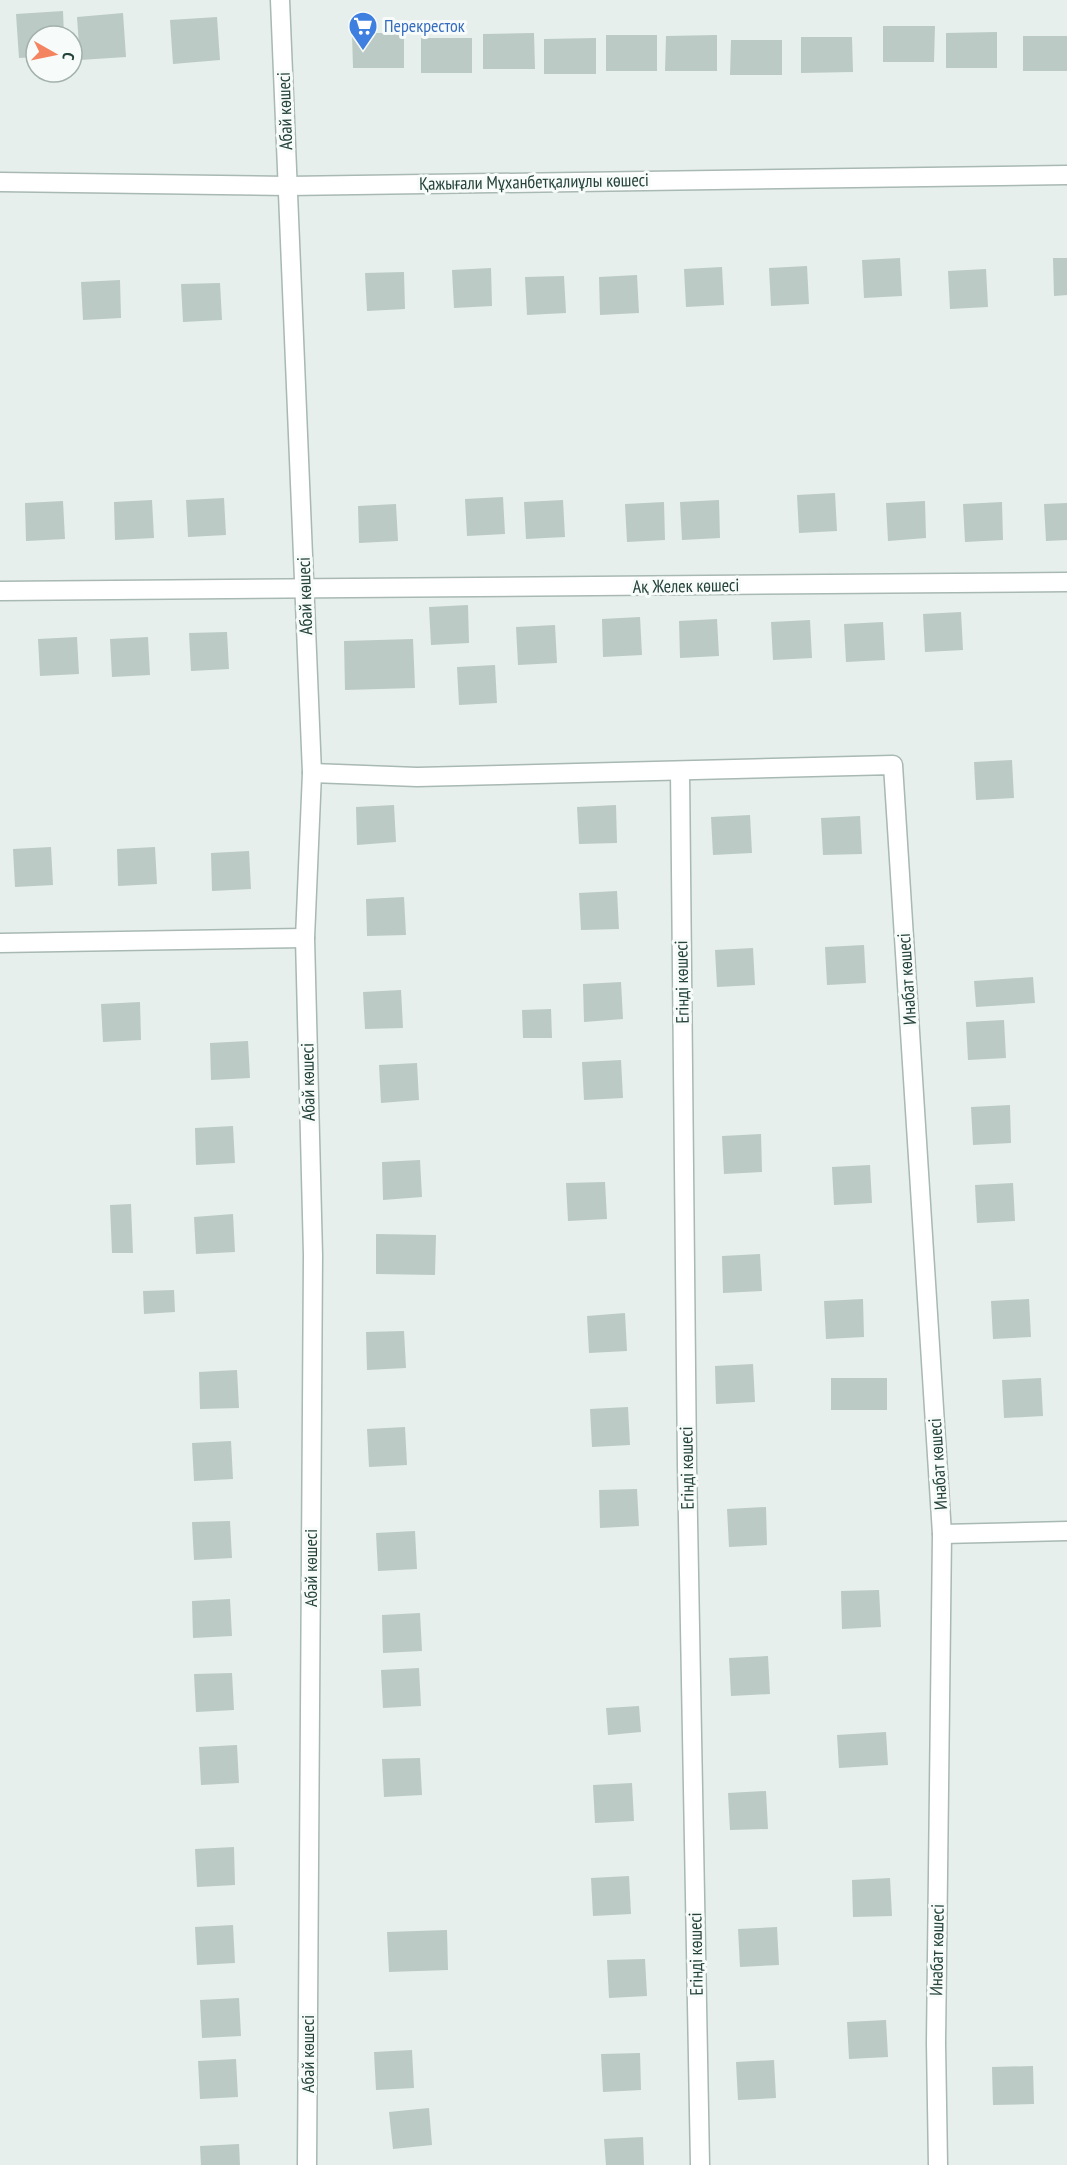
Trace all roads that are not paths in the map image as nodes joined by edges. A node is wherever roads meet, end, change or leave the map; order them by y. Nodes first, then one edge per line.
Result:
1 (280, 0) edge
2 (1067, 175) edge
3 (0, 182) edge
4 (288, 186) junction
5 (1067, 582) edge
6 (305, 590) junction
7 (0, 591) edge
8 (680, 771) junction
9 (312, 773) junction
10 (305, 938) junction
11 (0, 944) edge
12 (1067, 1530) edge
13 (942, 1534) junction
14 (307, 2165) edge
15 (700, 2165) edge
16 (938, 2165) edge

1 - 4 street, Абай көшесі
2 - 4 street, Қажығали Мұханбетқалиұлы көшесі
3 - 4 street, Қажығали Мұханбетқалиұлы көшесі
4 - 6 street, Абай көшесі
5 - 6 street, Ақ Желек көшесі
6 - 7 street, Ақ Желек көшесі
6 - 9 street, Абай көшесі
8 - 9 street
8 - 13 street, Инабат көшесі
8 - 15 street, Егінді көшесі
9 - 10 street, Абай көшесі
10 - 11 street
10 - 14 street, Абай көшесі
12 - 13 street
13 - 16 street, Инабат көшесі

